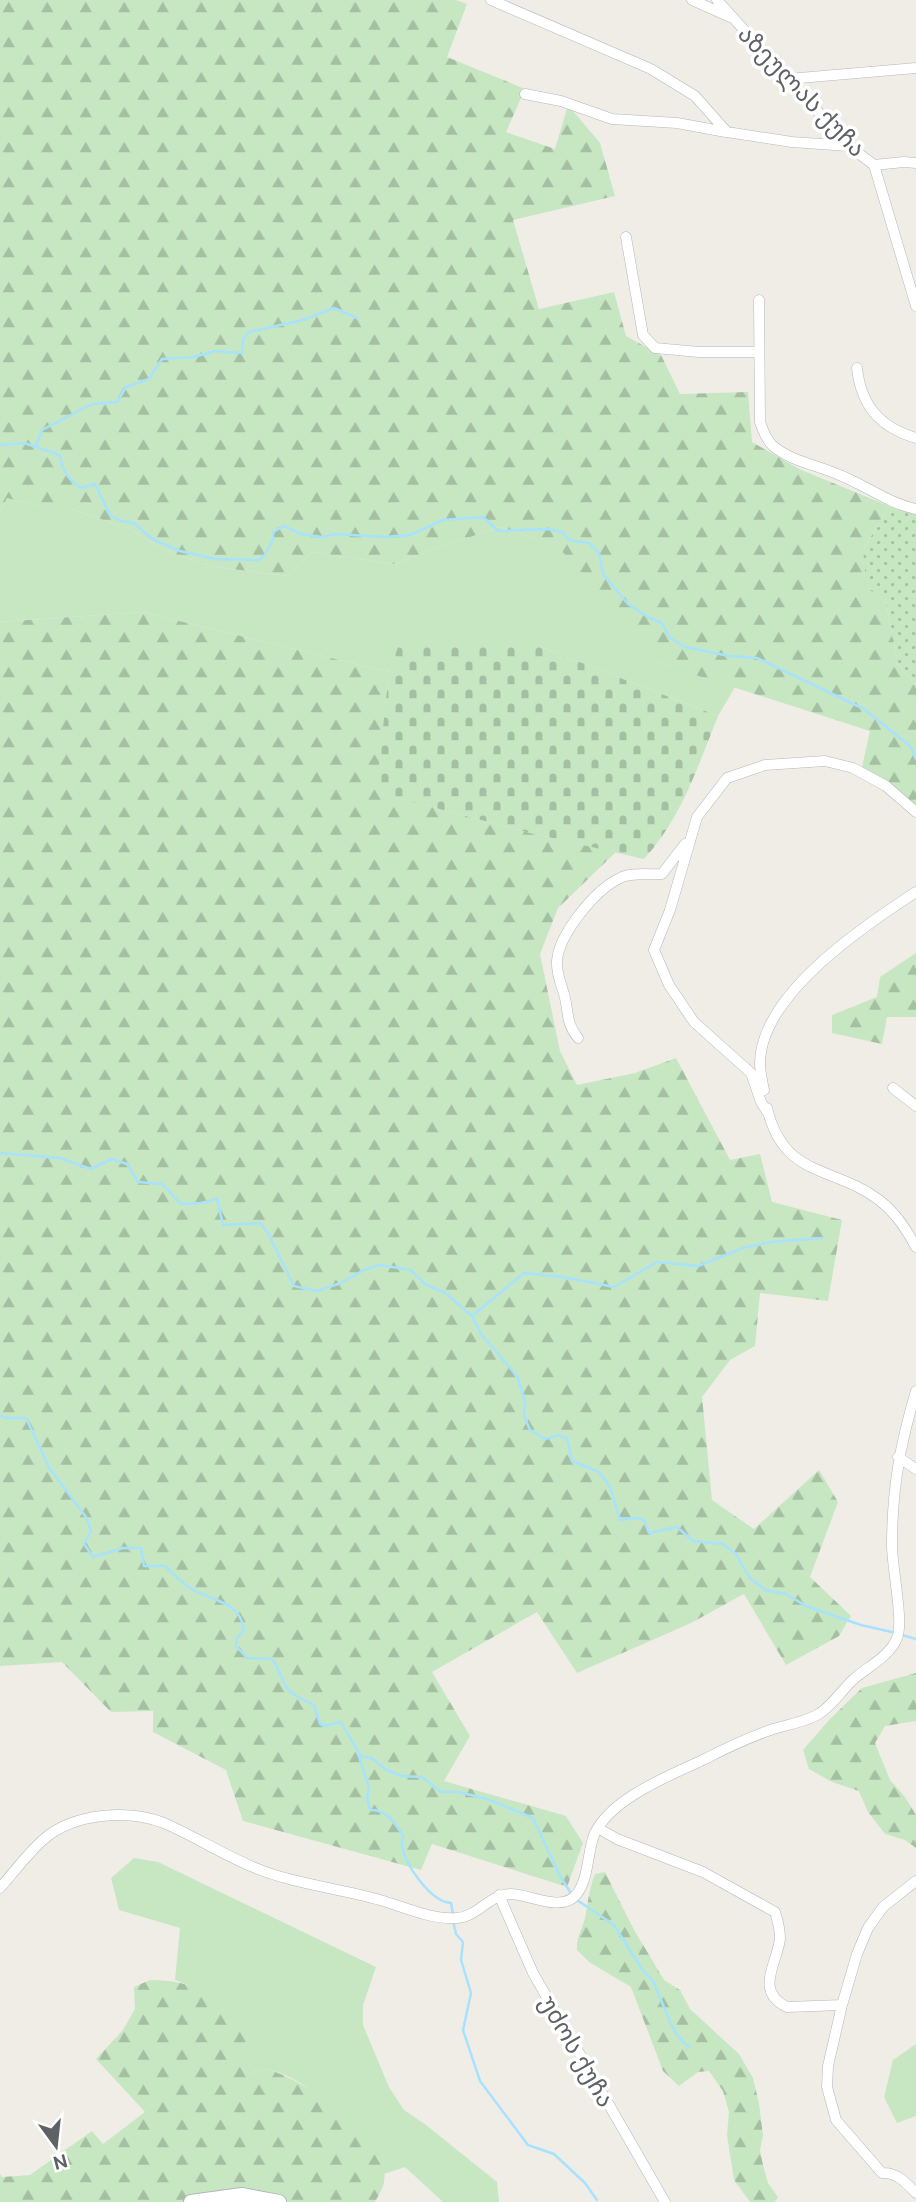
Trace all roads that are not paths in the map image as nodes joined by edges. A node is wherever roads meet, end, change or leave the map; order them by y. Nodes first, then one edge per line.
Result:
1 (491, 0) edge
2 (692, 0) edge
3 (717, 0) edge
4 (733, 19) junction
5 (916, 68) edge
6 (788, 79) junction
7 (525, 94) dead end
8 (727, 132) junction
9 (849, 146) junction
10 (916, 163) edge
11 (874, 165) junction
12 (625, 237) dead end
13 (760, 300) dead end
14 (916, 306) edge
15 (760, 352) junction
16 (858, 368) dead end
17 (916, 438) edge
18 (916, 509) edge
19 (916, 812) edge
20 (689, 837) junction
21 (916, 892) edge
22 (578, 1038) dead end
23 (894, 1088) dead end
24 (916, 1105) edge
25 (768, 1113) junction
26 (916, 1247) edge
27 (916, 1391) edge
28 (898, 1457) junction
29 (916, 1469) edge
30 (598, 1828) junction
31 (916, 1881) edge
32 (0, 1888) edge
33 (499, 1895) junction
34 (842, 2005) junction
35 (916, 2193) edge
36 (191, 2202) edge
37 (279, 2202) edge
38 (665, 2202) edge

1 - 8 street
2 - 4 street
3 - 4 street, აზეულას ქუჩა
4 - 6 street, აზეულას ქუჩა
5 - 6 street
6 - 9 street, აზეულას ქუჩა
7 - 8 street
8 - 9 street
9 - 11 street, აზეულას ქუჩა
10 - 11 street
11 - 14 street, აზეულას ქუჩა
12 - 15 street
13 - 15 street
15 - 18 street
16 - 17 street
19 - 20 street
20 - 22 street
20 - 25 street
21 - 25 street
23 - 24 street
25 - 26 street
27 - 28 street
28 - 29 street
28 - 30 street
30 - 33 street
30 - 34 street
31 - 34 street
32 - 33 street
33 - 38 street, უძოს ქუჩა
34 - 35 street
36 - 37 main road

